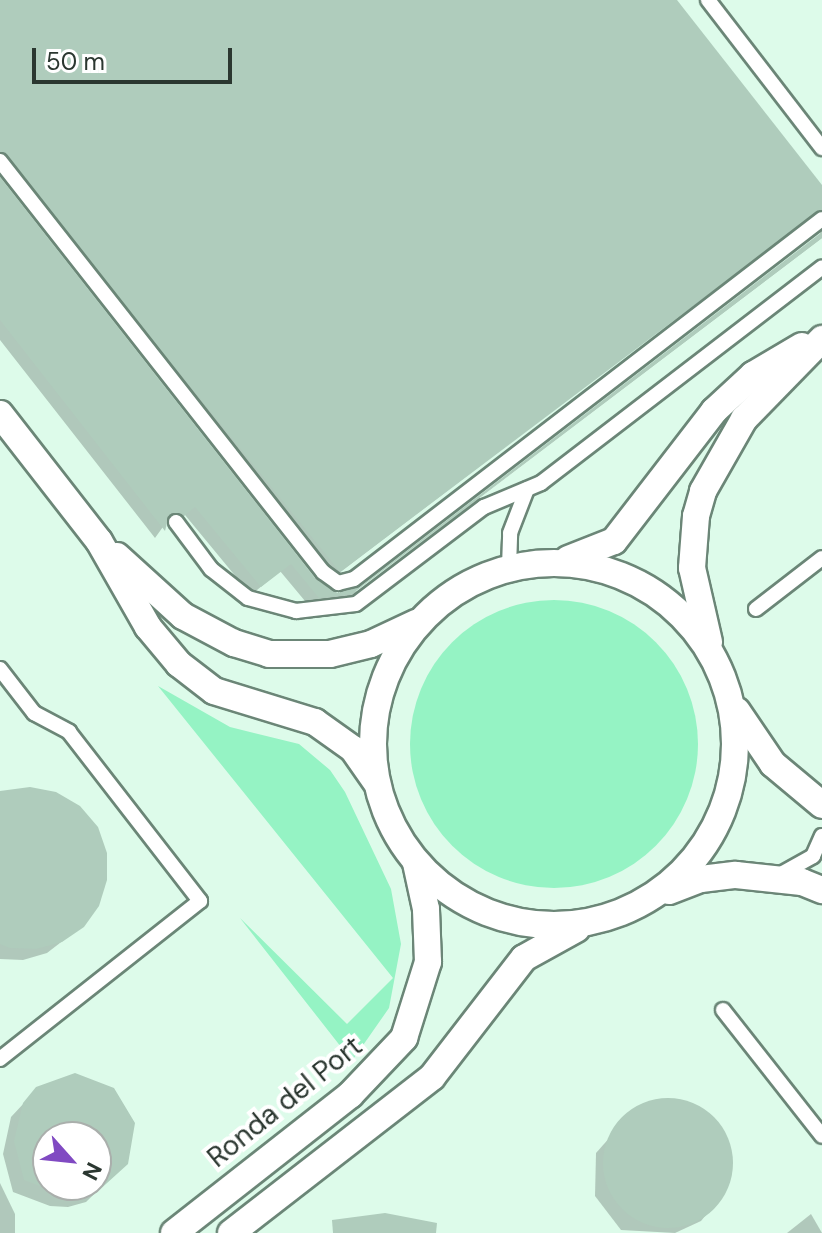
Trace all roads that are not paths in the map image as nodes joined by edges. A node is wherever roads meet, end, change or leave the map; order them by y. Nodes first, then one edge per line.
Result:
1 (708, 0) edge
2 (822, 148) edge
3 (0, 161) edge
4 (822, 219) edge
5 (822, 267) edge
6 (822, 336) edge
7 (0, 414) edge
8 (527, 489) junction
9 (176, 522) dead end
10 (99, 541) junction
11 (822, 558) edge
12 (559, 561) junction
13 (509, 567) junction
14 (756, 609) dead end
15 (418, 622) junction
16 (714, 661) junction
17 (0, 669) edge
18 (729, 697) junction
19 (381, 792) junction
20 (814, 798) edge
21 (822, 820) edge
22 (822, 836) edge
23 (416, 863) junction
24 (771, 877) junction
25 (822, 890) edge
26 (655, 897) junction
27 (586, 924) junction
28 (723, 1010) dead end
29 (0, 1059) edge
30 (820, 1128) edge
31 (174, 1233) edge
32 (231, 1233) edge

1 - 2 lane
3 - 4 lane
5 - 8 lane
6 - 12 street
6 - 16 street
7 - 10 street
8 - 9 lane
8 - 13 lane
10 - 15 street
10 - 19 street
11 - 14 lane
12 - 13 street
12 - 16 street
13 - 15 street
15 - 19 street
16 - 18 street
17 - 29 lane
18 - 20 street
18 - 26 street
19 - 23 street
20 - 21 lane
22 - 24 lane
23 - 27 street
23 - 31 street, Ronda del Port
24 - 25 street
24 - 26 street
26 - 27 street
27 - 32 street
28 - 30 lane

